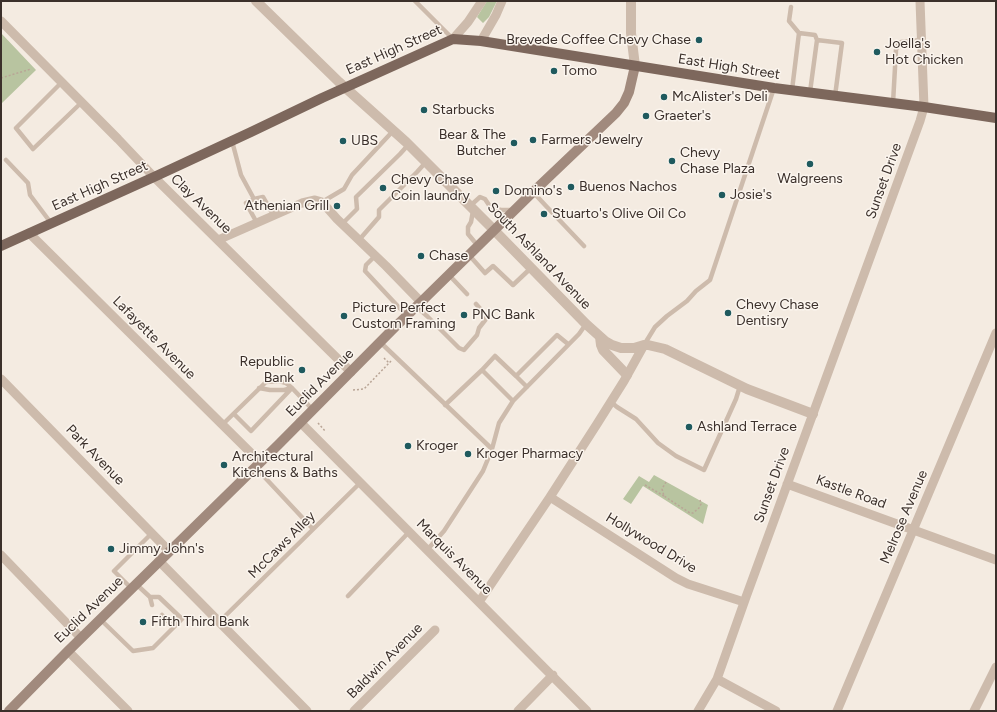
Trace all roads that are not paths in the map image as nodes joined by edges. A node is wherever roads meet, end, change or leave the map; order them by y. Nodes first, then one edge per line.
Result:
1 (256, 1) edge
2 (415, 1) edge
3 (482, 1) edge
4 (502, 1) edge
5 (631, 1) edge
6 (920, 1) edge
7 (791, 7) dead end
8 (1, 21) edge
9 (799, 33) junction
10 (453, 39) junction
11 (817, 40) junction
12 (921, 40) junction
13 (481, 41) junction
14 (635, 66) junction
15 (62, 82) junction
16 (345, 88) junction
17 (774, 88) junction
18 (792, 90) junction
19 (810, 93) junction
20 (835, 96) junction
21 (82, 102) junction
22 (893, 103) junction
23 (924, 107) junction
24 (996, 118) edge
25 (393, 130) junction
26 (232, 141) junction
27 (409, 144) junction
28 (6, 160) dead end
29 (426, 162) junction
30 (154, 177) junction
31 (533, 192) junction
32 (254, 199) junction
33 (322, 202) junction
34 (472, 208) junction
35 (515, 210) junction
36 (274, 216) junction
37 (52, 223) junction
38 (257, 223) junction
39 (342, 224) junction
40 (494, 230) junction
41 (29, 233) junction
42 (218, 240) junction
43 (359, 240) junction
44 (1, 246) edge
45 (478, 246) junction
46 (584, 246) dead end
47 (469, 255) junction
48 (375, 256) junction
49 (531, 268) junction
50 (449, 275) junction
51 (467, 294) dead end
52 (476, 304) dead end
53 (419, 305) junction
54 (407, 316) junction
55 (586, 324) junction
56 (996, 333) edge
57 (600, 337) junction
58 (380, 342) junction
59 (568, 344) junction
60 (644, 345) junction
61 (482, 370) junction
62 (351, 372) junction
63 (627, 375) junction
64 (516, 376) junction
65 (1, 379) edge
66 (740, 386) junction
67 (527, 387) junction
68 (259, 388) junction
69 (292, 388) junction
70 (513, 401) junction
71 (612, 402) junction
72 (445, 405) junction
73 (313, 410) junction
74 (234, 414) junction
75 (813, 414) junction
76 (300, 422) junction
77 (222, 425) junction
78 (492, 449) junction
79 (257, 465) junction
80 (360, 483) junction
81 (787, 484) junction
82 (550, 497) junction
83 (313, 529) junction
84 (913, 530) junction
85 (409, 532) junction
86 (152, 533) junction
87 (427, 550) junction
88 (169, 551) junction
89 (1, 555) edge
90 (996, 560) edge
91 (159, 562) junction
92 (134, 586) junction
93 (348, 596) dead end
94 (150, 597) junction
95 (479, 602) junction
96 (744, 602) junction
97 (152, 606) dead end
98 (162, 615) dead end
99 (100, 619) junction
100 (220, 622) junction
101 (174, 627) junction
102 (435, 630) dead end
103 (81, 638) junction
104 (68, 651) junction
105 (996, 667) edge
106 (552, 675) junction
107 (717, 679) junction
108 (9, 711) edge
109 (128, 711) edge
110 (307, 711) edge
111 (354, 711) edge
112 (518, 711) edge
113 (588, 711) edge
114 (698, 711) edge
115 (776, 711) edge
116 (837, 711) edge
117 (974, 711) edge

1 - 16 street, South Ashland Avenue
2 - 10 lane
3 - 10 street
4 - 13 street
5 - 14 street
6 - 12 street, Sunset Drive
7 - 9 lane
8 - 15 street, Clay Avenue
9 - 11 lane
9 - 18 lane
10 - 13 main road, East High Street
10 - 16 main road, East High Street
11 - 19 lane
11 - 20 lane
12 - 22 lane
12 - 23 street, Sunset Drive
13 - 14 main road, East High Street
14 - 17 main road, East High Street
14 - 31 main road, Euclid Avenue
15 - 21 street, Clay Avenue
15 - 21 lane
16 - 25 street, South Ashland Avenue
16 - 26 main road, East High Street
17 - 18 main road, East High Street
17 - 60 lane
18 - 19 main road, East High Street
19 - 20 main road, East High Street
20 - 22 main road, East High Street
21 - 30 street, Clay Avenue
22 - 23 main road, East High Street
23 - 24 main road, East High Street
23 - 75 street, Sunset Drive
25 - 27 street, South Ashland Avenue
25 - 33 lane
26 - 30 main road, East High Street
26 - 32 lane
27 - 29 street, South Ashland Avenue
27 - 39 lane
28 - 37 lane
29 - 34 street, South Ashland Avenue
29 - 43 lane
30 - 37 main road, East High Street
30 - 42 street, Clay Avenue
31 - 35 main road, Euclid Avenue
31 - 46 lane
32 - 36 lane
32 - 38 lane
33 - 36 street
33 - 39 street
34 - 35 lane
34 - 40 street, South Ashland Avenue
34 - 45 lane
35 - 40 main road, Euclid Avenue
36 - 38 street
37 - 41 main road, East High Street
38 - 42 street
39 - 43 street
40 - 45 main road, Euclid Avenue
40 - 49 street, South Ashland Avenue
41 - 44 main road, East High Street
41 - 77 street, Lafayette Avenue
42 - 62 street, Clay Avenue
43 - 48 street
45 - 47 main road, Euclid Avenue
47 - 49 lane
47 - 50 main road, Euclid Avenue
48 - 53 street
48 - 54 lane
49 - 55 street, South Ashland Avenue
50 - 51 lane
50 - 53 main road, Euclid Avenue
52 - 53 lane
53 - 54 main road, Euclid Avenue
54 - 58 main road, Euclid Avenue
55 - 57 street, South Ashland Avenue
55 - 59 lane
56 - 84 street, Melrose Avenue
57 - 60 street, South Ashland Avenue
57 - 63 street
58 - 62 main road, Euclid Avenue
58 - 72 lane
59 - 64 lane
59 - 67 lane
60 - 63 street
60 - 66 street, South Ashland Avenue
61 - 64 lane
61 - 70 lane
61 - 72 lane
62 - 73 main road, Euclid Avenue
63 - 71 street
64 - 67 lane
65 - 86 street, Park Avenue
66 - 71 lane
66 - 75 street, South Ashland Avenue
67 - 70 lane
68 - 69 lane
68 - 69 lane
68 - 74 lane
69 - 73 lane
69 - 74 lane
70 - 78 lane
71 - 82 street
72 - 78 lane
73 - 76 main road, Euclid Avenue
74 - 77 lane
75 - 81 street, Sunset Drive
76 - 79 main road, Euclid Avenue
76 - 80 street, Marquis Avenue
77 - 79 street, Lafayette Avenue
78 - 87 lane
79 - 83 lane
79 - 88 main road, Euclid Avenue
80 - 83 lane, McCaws Alley
80 - 85 street, Marquis Avenue
81 - 84 street, Kastle Road
81 - 96 street, Sunset Drive
82 - 95 street
82 - 96 street, Hollywood Drive
83 - 100 lane, McCaws Alley
84 - 90 street, Kastle Road
84 - 116 street, Melrose Avenue
85 - 87 street, Marquis Avenue
85 - 93 lane
86 - 88 street, Park Avenue
86 - 92 lane
87 - 95 street, Marquis Avenue
88 - 91 main road, Euclid Avenue
89 - 103 street
91 - 92 main road, Euclid Avenue
91 - 100 street
92 - 94 lane
92 - 99 main road, Euclid Avenue
94 - 97 lane
94 - 101 lane
95 - 106 street, Marquis Avenue
96 - 107 street, Sunset Drive
98 - 101 lane
99 - 101 lane
99 - 103 main road, Euclid Avenue
100 - 110 street
102 - 111 street, Baldwin Avenue
103 - 104 main road, Euclid Avenue
104 - 108 main road, Euclid Avenue
104 - 109 street
105 - 117 street
106 - 112 street
106 - 113 street, Marquis Avenue
107 - 114 street, Sunset Drive
107 - 115 street

